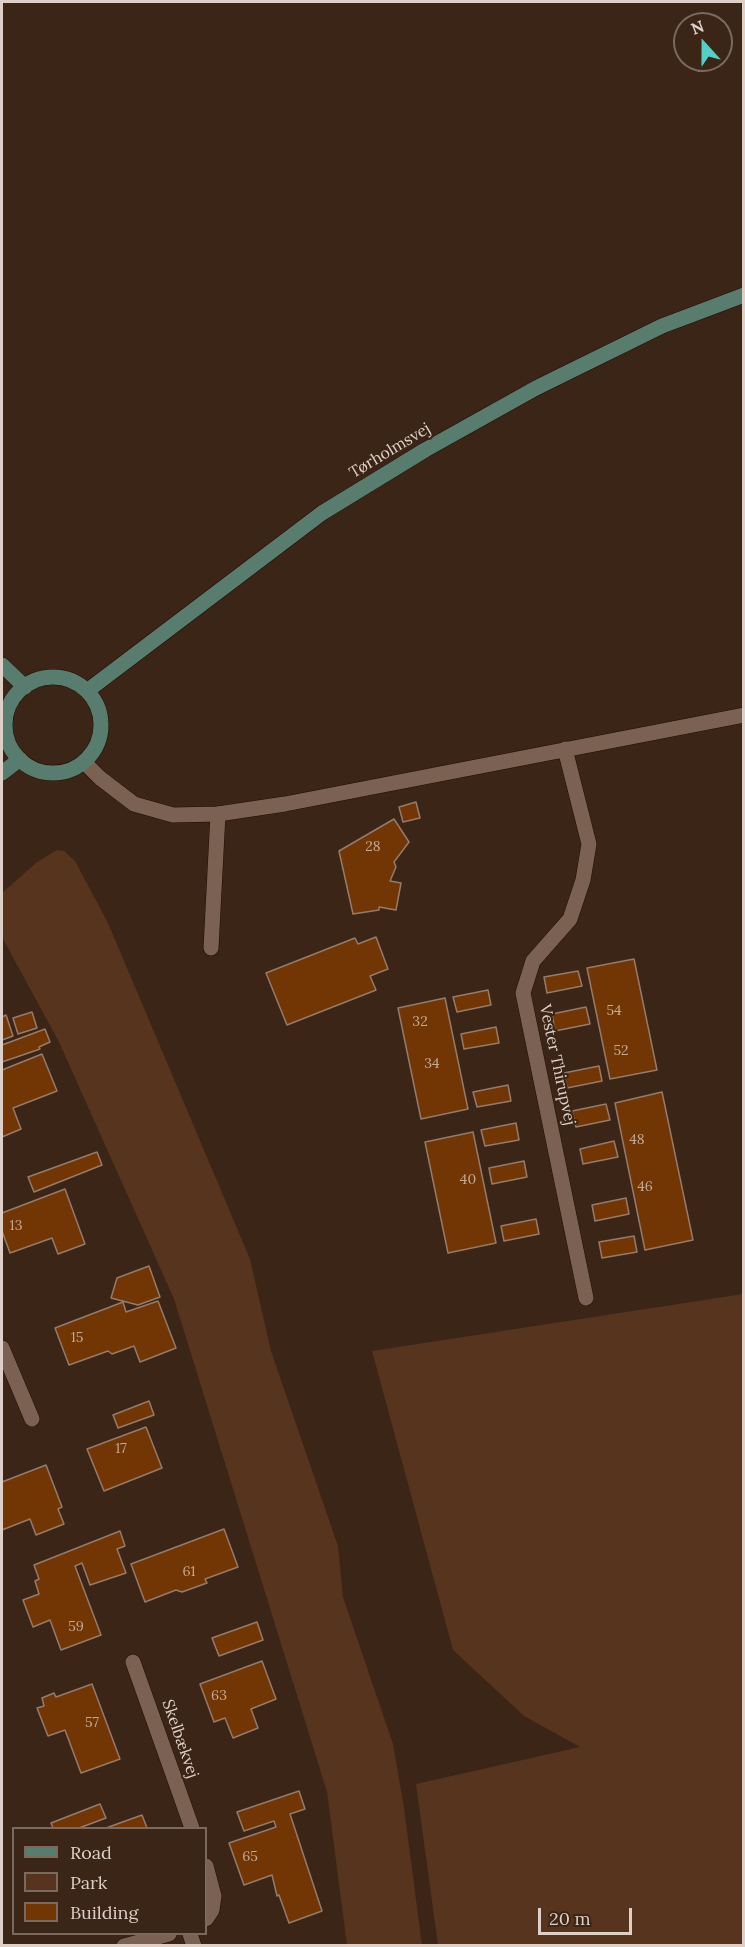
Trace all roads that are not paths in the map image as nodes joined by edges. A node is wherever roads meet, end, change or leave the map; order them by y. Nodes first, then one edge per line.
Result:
1 (744, 296) edge
2 (2, 665) edge
3 (25, 687) junction
4 (87, 691) junction
5 (744, 715) edge
6 (565, 749) junction
7 (20, 759) junction
8 (84, 762) junction
9 (2, 773) edge
10 (218, 814) junction
11 (211, 948) dead end
12 (586, 1298) dead end
13 (2, 1348) edge
14 (32, 1419) dead end
15 (133, 1662) dead end
16 (192, 1827) edge
17 (207, 1870) edge
18 (207, 1918) edge
19 (165, 1935) edge
20 (124, 1946) edge

1 - 4 street, Tørholmsvej
2 - 3 street
3 - 4 street
3 - 7 street
4 - 8 street
5 - 6 street
6 - 10 street
6 - 12 street, Vester Thirupvej
7 - 8 street
7 - 9 street
8 - 10 street
10 - 11 street
13 - 14 street
15 - 16 street, Skelbækvej
17 - 18 street
19 - 20 street

